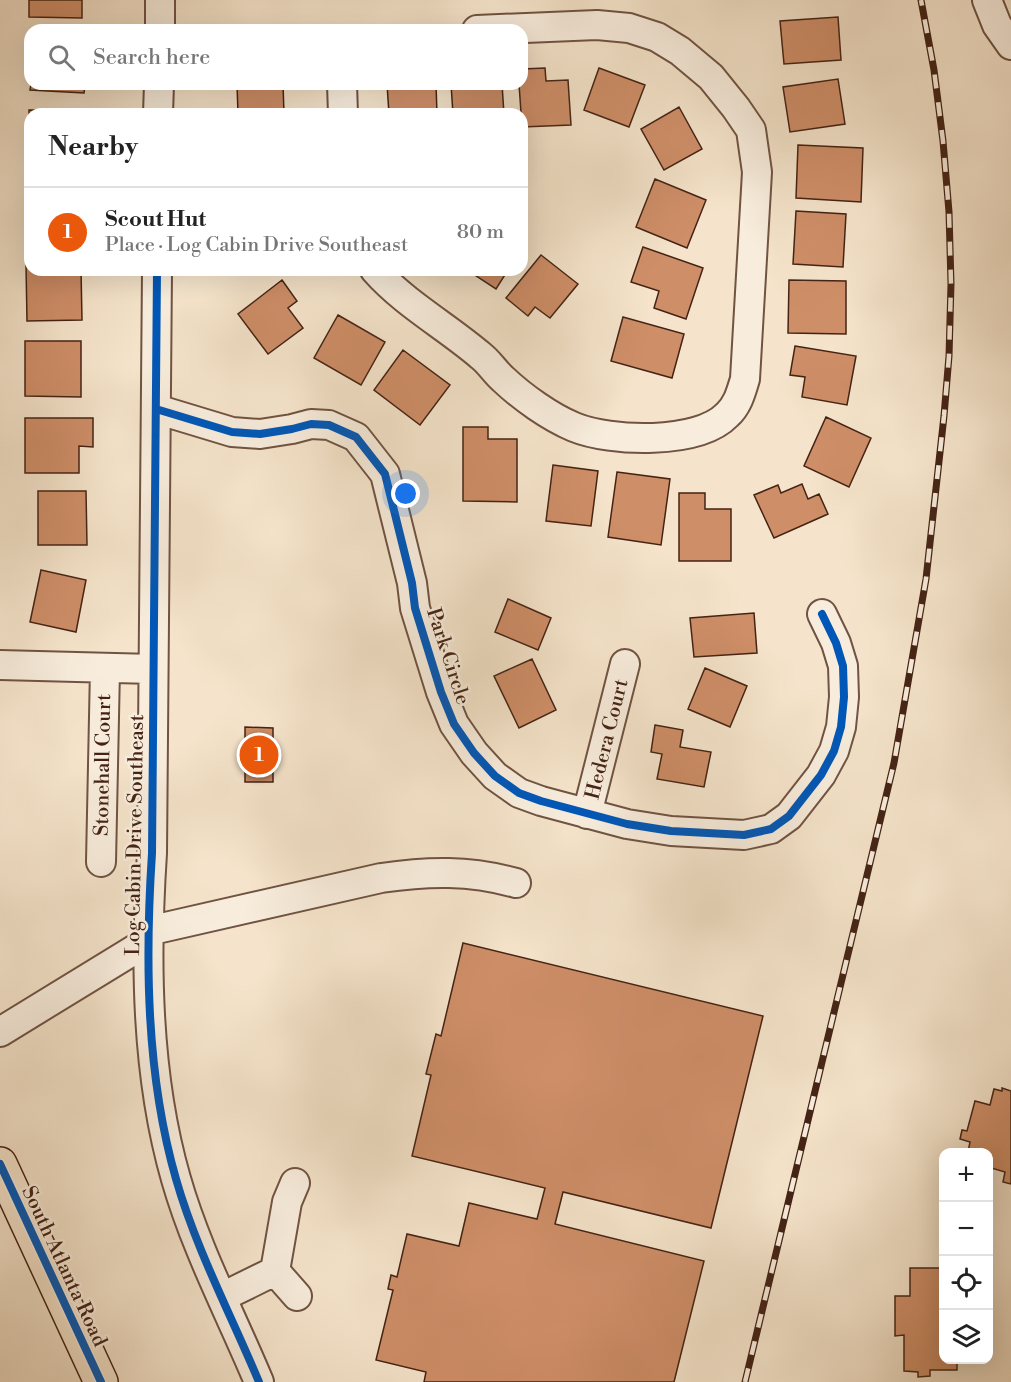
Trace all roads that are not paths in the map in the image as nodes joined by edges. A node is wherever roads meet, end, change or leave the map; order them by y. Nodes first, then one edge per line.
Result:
1 (160, 0) edge
2 (987, 0) edge
3 (160, 24) edge
4 (528, 28) edge
5 (1011, 45) edge
6 (159, 90) edge
7 (342, 90) edge
8 (158, 108) edge
9 (343, 108) edge
10 (156, 276) edge
11 (380, 276) edge
12 (156, 409) junction
13 (822, 614) dead end
14 (625, 664) dead end
15 (0, 665) edge
16 (105, 669) junction
17 (153, 669) junction
18 (587, 814) junction
19 (100, 862) dead end
20 (516, 883) dead end
21 (147, 936) junction
22 (0, 1032) edge
23 (0, 1164) edge
24 (295, 1183) dead end
25 (275, 1271) junction
26 (297, 1296) dead end
27 (222, 1297) junction
28 (101, 1382) edge
29 (259, 1382) edge

1 - 3 street
2 - 5 street
4 - 11 street
6 - 8 street
7 - 9 street
10 - 12 street, Log Cabin Drive Southeast
12 - 17 street, Log Cabin Drive Southeast
12 - 18 street, Park Circle
13 - 18 street, Park Circle
14 - 18 street, Hedera Court
15 - 16 street
16 - 17 street
16 - 19 street, Stonehall Court
17 - 21 street, Log Cabin Drive Southeast
20 - 21 street
21 - 22 street
21 - 27 street, Log Cabin Drive Southeast
23 - 28 main road, South Atlanta Road
24 - 25 street
25 - 26 street
25 - 27 street
27 - 29 street, Log Cabin Drive Southeast

